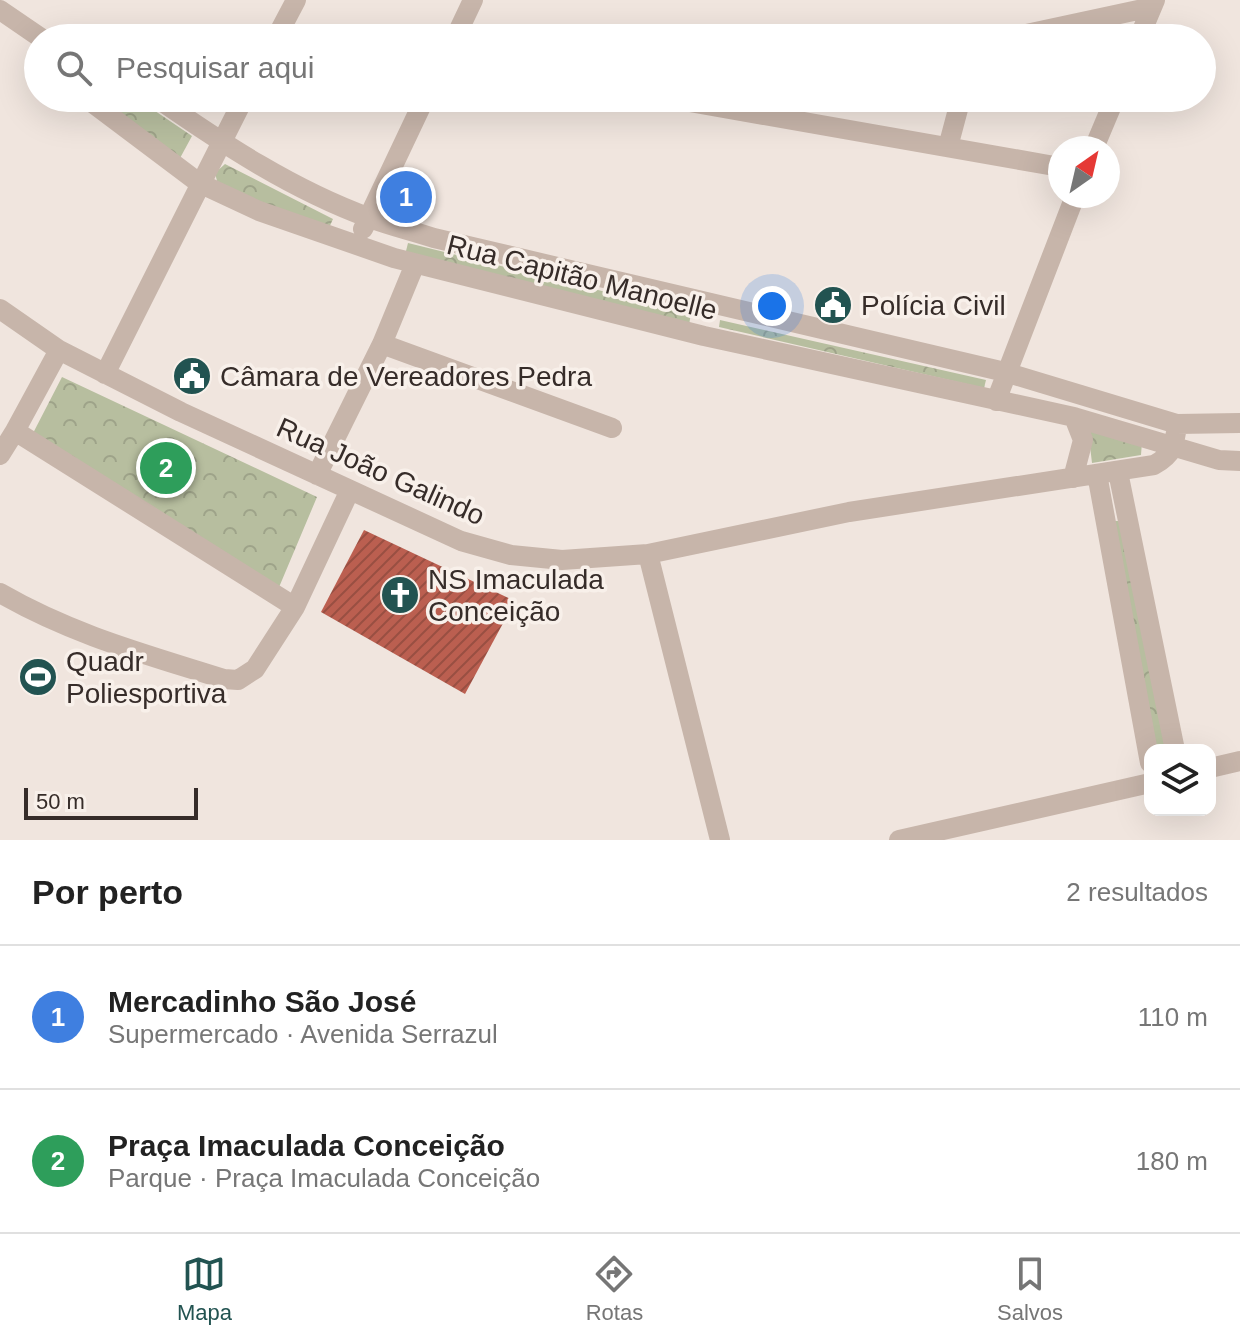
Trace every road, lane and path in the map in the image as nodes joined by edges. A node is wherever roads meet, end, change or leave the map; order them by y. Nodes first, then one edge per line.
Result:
1 (296, 0) edge
2 (473, 0) edge
3 (1153, 4) edge
4 (1, 13) edge
5 (283, 24) edge
6 (462, 24) edge
7 (1068, 24) edge
8 (1145, 24) edge
9 (24, 27) edge
10 (105, 112) edge
11 (177, 112) edge
12 (237, 112) edge
13 (418, 112) edge
14 (747, 112) edge
15 (957, 112) edge
16 (1109, 112) edge
17 (1099, 136) edge
18 (221, 142) junction
19 (948, 147) junction
20 (1048, 165) edge
21 (199, 183) junction
22 (1070, 208) edge
23 (368, 218) junction
24 (357, 244) junction
25 (415, 264) junction
26 (710, 303) junction
27 (0, 309) edge
28 (704, 336) junction
29 (382, 344) junction
30 (59, 350) junction
31 (1005, 372) junction
32 (105, 374) junction
33 (996, 401) junction
34 (1074, 417) junction
35 (1240, 423) edge
36 (1177, 424) junction
37 (612, 428) dead end
38 (15, 431) junction
39 (1175, 447) junction
40 (0, 455) edge
41 (1240, 461) edge
42 (1118, 472) junction
43 (1097, 474) junction
44 (317, 475) junction
45 (1064, 479) junction
46 (350, 490) junction
47 (648, 554) junction
48 (0, 593) edge
49 (295, 607) junction
50 (1147, 744) edge
51 (1174, 744) edge
52 (1240, 761) edge
53 (1216, 767) edge
54 (1144, 784) edge
55 (720, 840) edge
56 (899, 840) edge

1 - 5 street
2 - 6 street
3 - 7 street
3 - 8 street
4 - 9 street
10 - 21 street, Rua Capitão Manoelle
11 - 18 street, Rua Capitão Manoelle
12 - 18 street
13 - 23 street
14 - 19 street
15 - 19 street
16 - 17 street
18 - 21 street
18 - 23 street, Rua Capitão Manoelle
19 - 20 street
21 - 24 street, Rua Capitão Manoelle
21 - 32 street
22 - 31 street
23 - 24 street
23 - 26 street, Rua Capitão Manoelle
24 - 25 street, Rua Capitão Manoelle
25 - 28 street, Rua Capitão Manoelle
25 - 29 street
26 - 28 street
26 - 31 street, Rua Capitão Manoelle
27 - 30 street, Rua João Galindo
28 - 33 street, Rua Capitão Manoelle
29 - 37 street
29 - 44 street
30 - 32 street, Rua João Galindo
30 - 38 street
31 - 33 street
31 - 36 street, Rua Capitão Manoelle
32 - 44 street, Rua João Galindo
33 - 34 street, Rua Capitão Manoelle
34 - 39 street, Rua Capitão Manoelle
34 - 45 street
35 - 36 street, Rua Capitão Manoelle
36 - 39 street
38 - 40 street
38 - 49 street
39 - 41 street, Rua Capitão Manoelle
39 - 42 street, Rua João Galindo
42 - 43 street, Rua João Galindo
42 - 51 street
43 - 45 street, Rua João Galindo
43 - 50 street
44 - 46 street, Rua João Galindo
45 - 47 street, Rua João Galindo
46 - 47 street, Rua João Galindo
46 - 49 street
47 - 55 street
48 - 49 street
52 - 53 street
54 - 56 street

